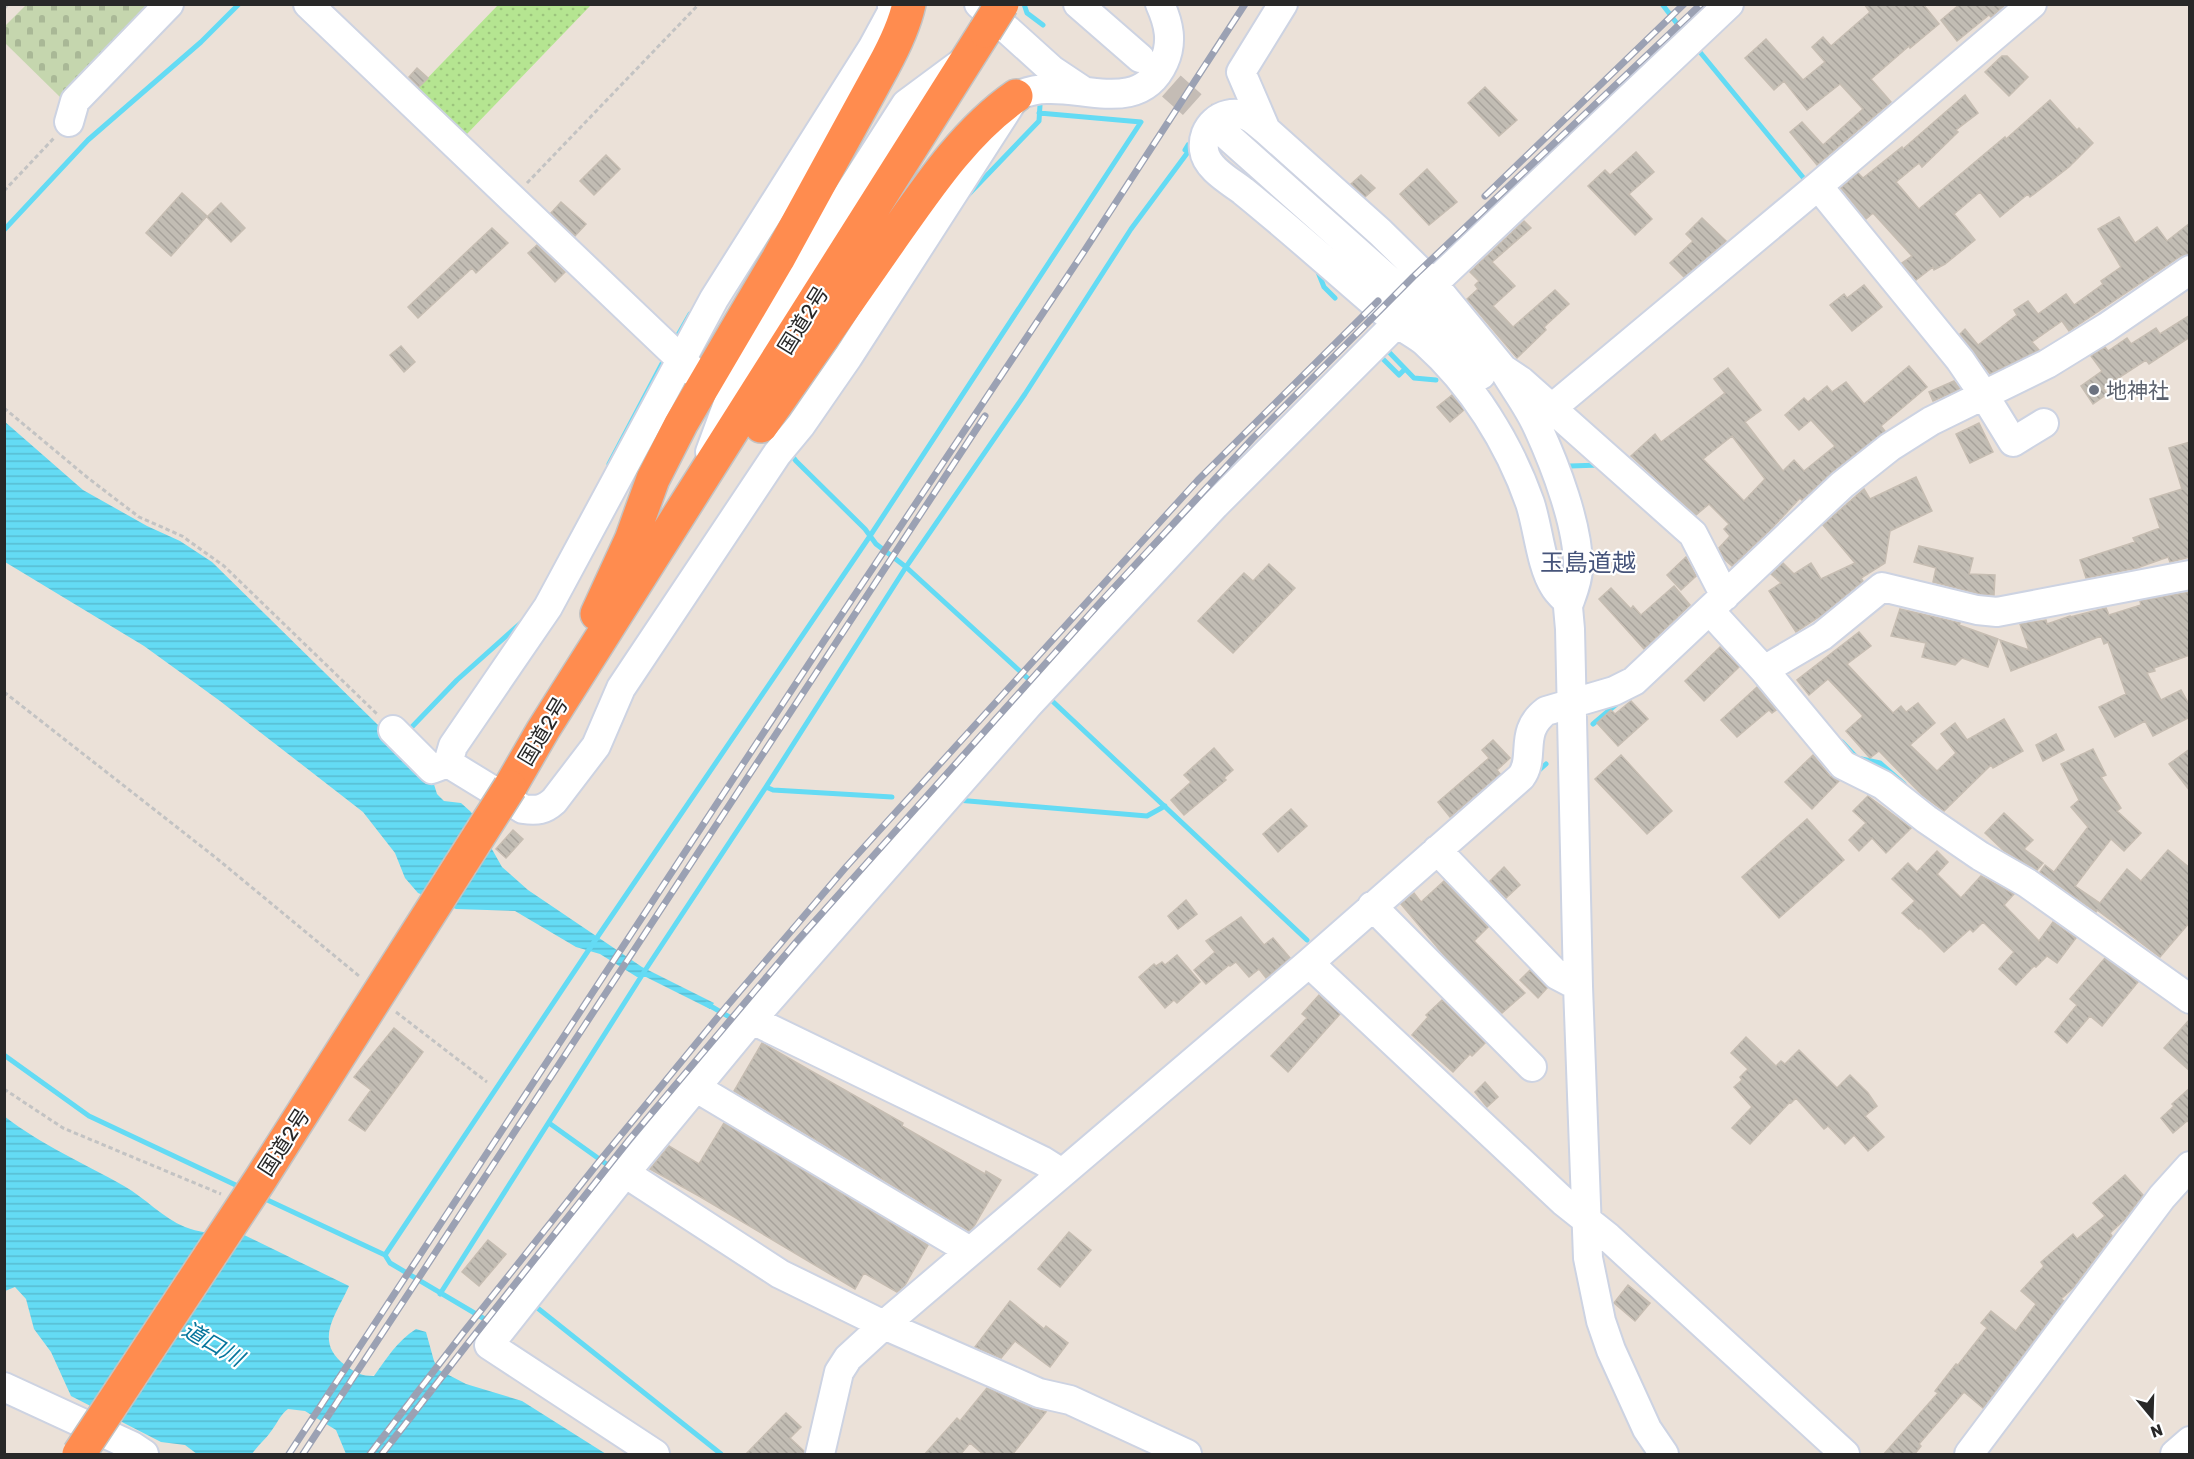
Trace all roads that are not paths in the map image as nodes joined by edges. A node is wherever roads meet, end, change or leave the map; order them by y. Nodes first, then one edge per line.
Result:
1 (169, 4) edge
2 (308, 4) edge
3 (892, 4) edge
4 (909, 4) edge
5 (1078, 4) edge
6 (1160, 4) edge
7 (1283, 4) edge
8 (1729, 4) edge
9 (2032, 4) edge
10 (989, 13) edge
11 (1140, 58) tunnel mouth
12 (1083, 92) junction
13 (1016, 96) junction
14 (69, 122) road end
15 (1266, 130) junction
16 (1223, 132) tunnel mouth
17 (1818, 186) junction
18 (2190, 270) edge
19 (1433, 284) junction
20 (1397, 323) junction
21 (680, 358) junction
22 (1503, 369) junction
23 (1984, 394) junction
24 (1552, 408) junction
25 (2044, 423) dead end
26 (2190, 575) edge
27 (1569, 603) junction
28 (1717, 603) junction
29 (619, 610) junction
30 (1764, 670) junction
31 (1573, 703) junction
32 (543, 730) junction
33 (399, 736) road end
34 (448, 763) junction
35 (1441, 854) junction
36 (1376, 910) junction
37 (1315, 969) junction
38 (1578, 986) junction
39 (2190, 999) edge
40 (753, 1024) junction
41 (1532, 1067) dead end
42 (700, 1090) junction
43 (2190, 1166) edge
44 (1062, 1173) junction
45 (630, 1176) junction
46 (1586, 1220) junction
47 (970, 1251) junction
48 (889, 1320) junction
49 (4, 1387) edge
50 (2190, 1441) edge
51 (79, 1455) edge
52 (144, 1455) edge
53 (655, 1455) edge
54 (820, 1455) edge
55 (1187, 1455) edge
56 (1664, 1455) edge
57 (1845, 1455) edge
58 (1970, 1455) edge
59 (2175, 1455) edge

1 - 14 street
2 - 21 street
3 - 21 street
4 - 32 highway
5 - 11 street
6 - 12 street
7 - 15 street
8 - 19 street
9 - 17 street
10 - 12 street
10 - 29 highway, 国道2号
12 - 13 street
13 - 29 highway
13 - 34 street
15 - 19 street
15 - 20 street
16 - 27 street
17 - 23 street
17 - 24 street
18 - 23 street
19 - 22 street
20 - 27 street
20 - 40 street
21 - 34 street
22 - 24 street
22 - 27 street
23 - 25 street
23 - 28 street
24 - 28 street
26 - 30 street
27 - 31 street
28 - 30 street
28 - 31 street
29 - 32 highway, 国道2号
30 - 39 street
31 - 35 street
31 - 38 street
32 - 51 highway, 国道2号, bridge
33 - 34 street
35 - 36 street
35 - 38 street
36 - 37 street
36 - 41 street
37 - 44 street
37 - 46 street
38 - 46 street
40 - 42 street
40 - 44 street
42 - 45 street
42 - 47 street
43 - 58 street
44 - 47 street
45 - 48 street
45 - 53 street
46 - 56 street
46 - 57 street
47 - 48 street
48 - 54 street
48 - 55 street
49 - 52 street
50 - 59 street

